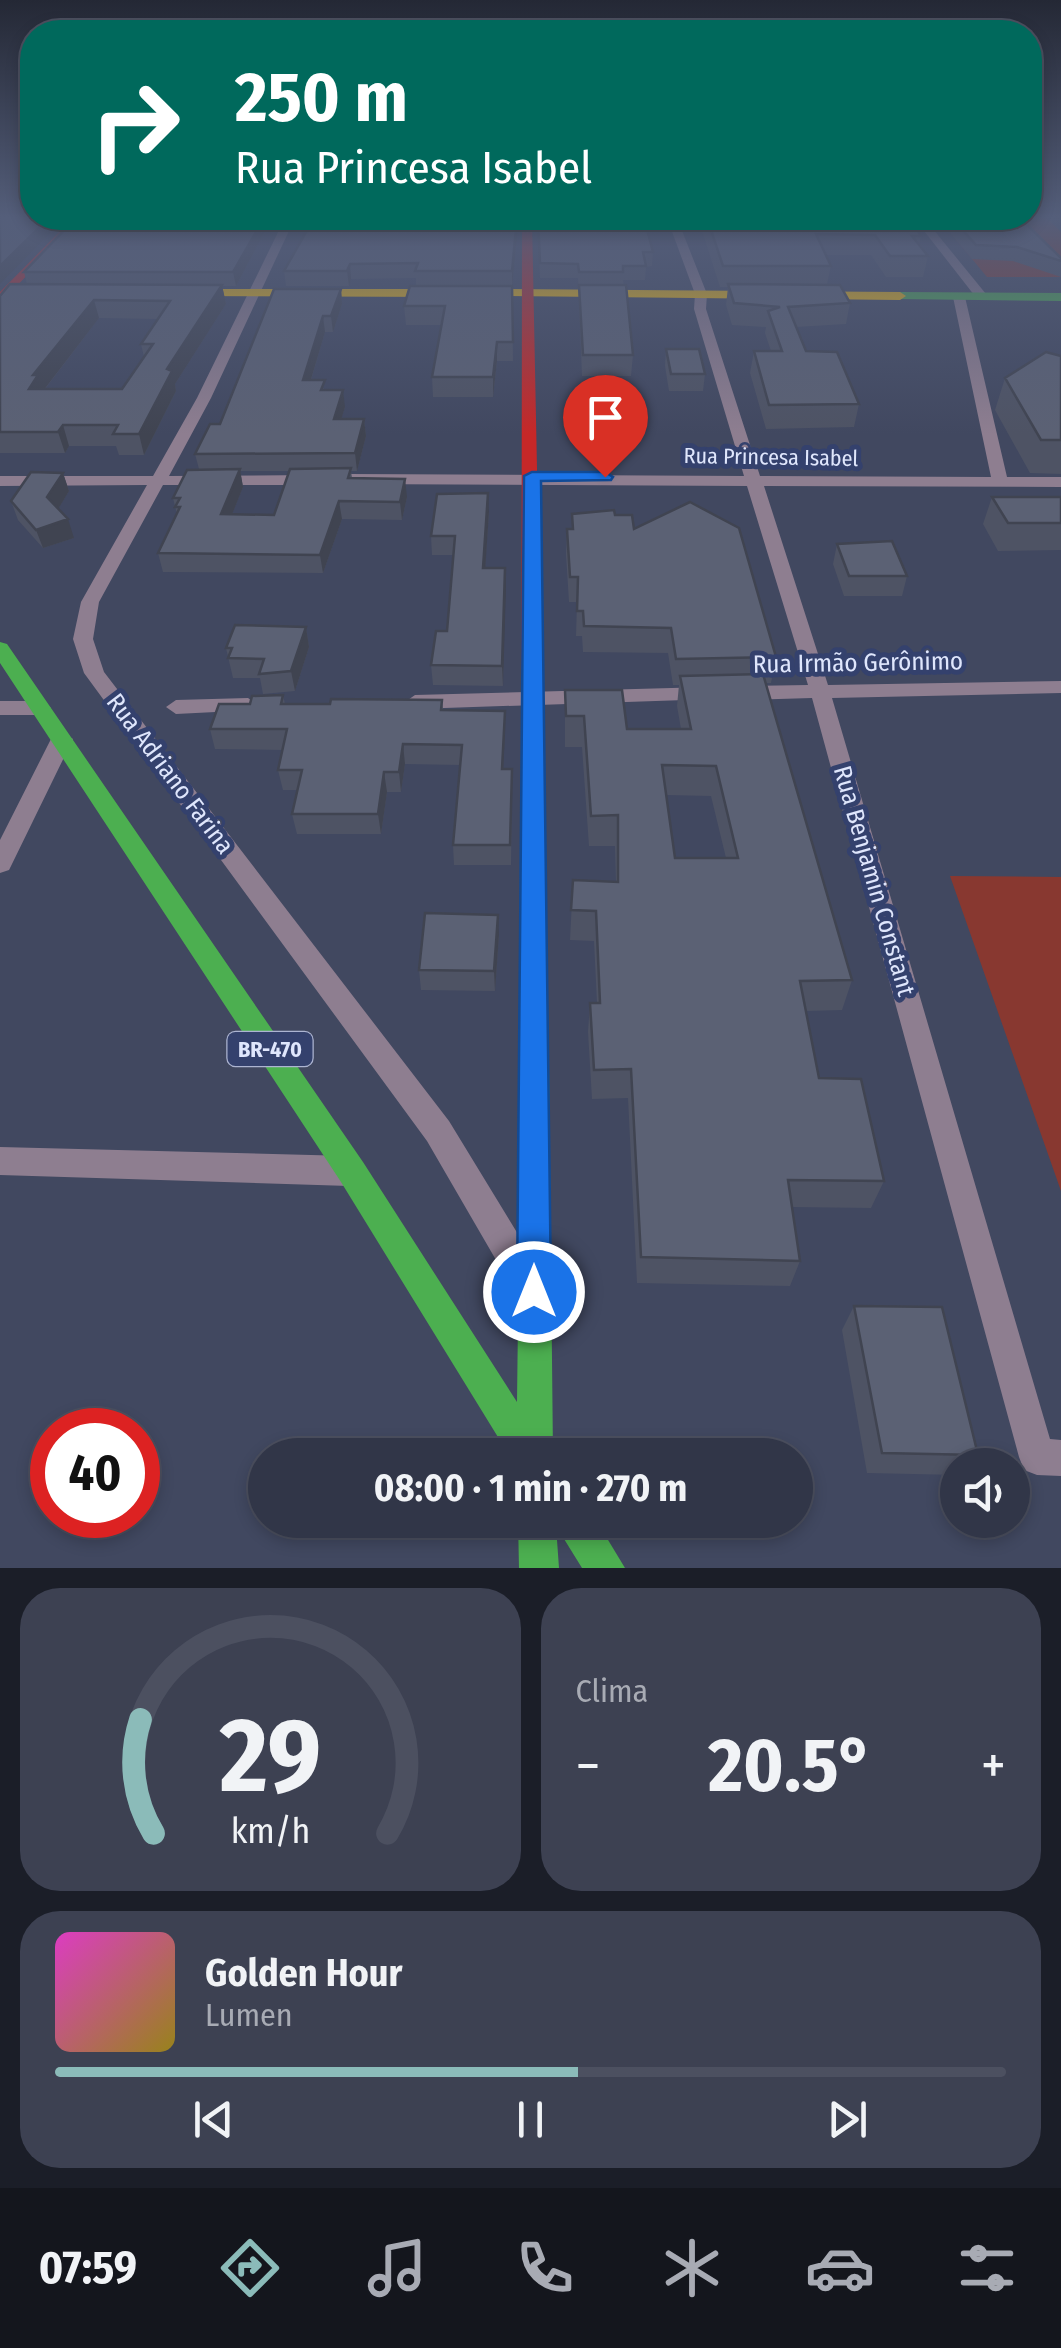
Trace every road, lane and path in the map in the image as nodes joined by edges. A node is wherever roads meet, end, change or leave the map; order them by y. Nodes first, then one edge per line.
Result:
1 (519, 288) edge
2 (527, 288) edge
3 (533, 288) edge
4 (692, 288) edge
5 (693, 288) edge
6 (967, 288) edge
7 (1037, 288) edge
8 (160, 290) edge
9 (255, 290) junction
10 (46, 291) edge
11 (694, 293) junction
12 (5, 294) edge
13 (971, 294) junction
14 (1061, 297) edge
15 (532, 476) junction
16 (751, 478) junction
17 (0, 481) edge
18 (159, 482) junction
19 (1061, 482) edge
20 (1000, 483) junction
21 (0, 648) edge
22 (1061, 687) edge
23 (820, 691) junction
24 (534, 699) junction
25 (395, 702) edge
26 (276, 705) edge
27 (176, 707) dead end
28 (0, 708) edge
29 (41, 708) junction
30 (62, 739) junction
31 (0, 864) edge
32 (0, 1160) edge
33 (352, 1172) junction
34 (534, 1292) junction
35 (522, 1438) edge
36 (533, 1438) edge
37 (1049, 1458) edge
38 (538, 1538) edge
39 (586, 1538) edge
40 (539, 1568) edge
41 (606, 1568) edge

1 - 9 main road
2 - 15 main road
3 - 11 main road
4 - 11 street, Rua Benjamin Constant
5 - 11 street, Rua Benjamin Constant
6 - 13 street
7 - 13 main road
8 - 9 main road
9 - 18 street, Rua Adriano Farina
10 - 12 main road
11 - 13 main road
11 - 16 street, Rua Benjamin Constant
13 - 14 main road
13 - 20 street
15 - 16 street, Rua Princesa Isabel
15 - 18 street, Rua Princesa Isabel
15 - 24 main road
16 - 20 street, Rua Princesa Isabel
16 - 23 street, Rua Benjamin Constant
17 - 18 street, Rua Princesa Isabel
18 - 34 street, Rua Adriano Farina
19 - 20 street, Rua Princesa Isabel
21 - 29 main road, BR-470
22 - 23 street, Rua Irmão Gerônimo
23 - 24 street, Rua Irmão Gerônimo
23 - 37 street, Rua Benjamin Constant
24 - 25 street, Rua Irmão Gerônimo
24 - 34 main road
26 - 27 street
28 - 29 street
29 - 30 main road, BR-470
30 - 31 street
30 - 33 main road, BR-470
32 - 33 street
33 - 35 main road, BR-470
34 - 36 main road
38 - 40 main road
39 - 41 main road

